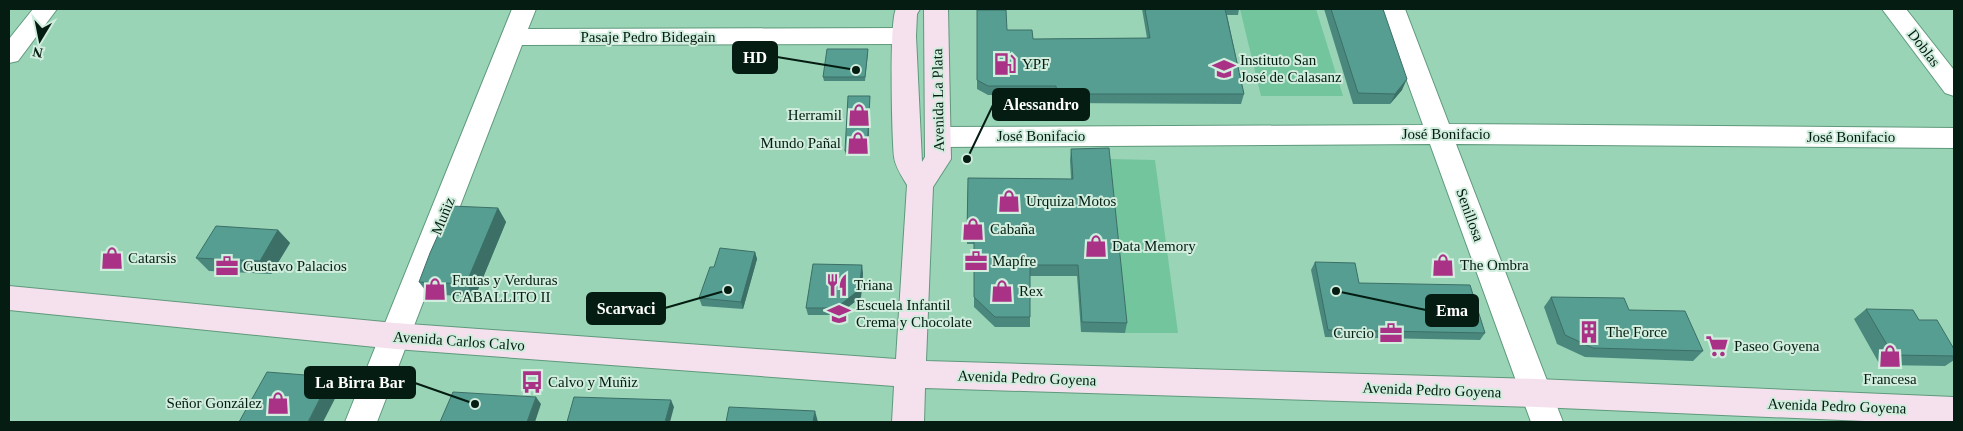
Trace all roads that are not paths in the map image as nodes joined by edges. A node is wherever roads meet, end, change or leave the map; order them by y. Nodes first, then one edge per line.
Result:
1 (45, 9) edge
2 (524, 9) edge
3 (908, 9) edge
4 (936, 9) edge
5 (1393, 9) edge
6 (1894, 9) edge
7 (513, 37) junction
8 (904, 46) junction
9 (9, 55) edge
10 (1954, 87) edge
11 (1440, 134) junction
12 (938, 137) junction
13 (1954, 138) edge
14 (920, 185) junction
15 (9, 298) edge
16 (395, 336) junction
17 (910, 374) junction
18 (1537, 393) junction
19 (1954, 411) edge
20 (361, 422) edge
21 (908, 422) edge
22 (1547, 422) edge

1 - 9 street
2 - 7 street, Muñiz
3 - 8 main road
4 - 12 main road, Avenida La Plata
5 - 11 street, Senillosa
6 - 10 street, Doblas
7 - 8 street, Pasaje Pedro Bidegain
7 - 16 street, Muñiz
8 - 12 main road
8 - 14 main road
11 - 12 street, José Bonifacio
11 - 13 street, José Bonifacio
11 - 18 street, Senillosa
12 - 14 main road, Avenida La Plata
14 - 17 main road
15 - 16 main road, Avenida Carlos Calvo
16 - 17 main road, Avenida Carlos Calvo
16 - 20 street, Muñiz
17 - 18 main road, Avenida Pedro Goyena
17 - 21 main road
18 - 19 main road, Avenida Pedro Goyena
18 - 22 street, Senillosa

